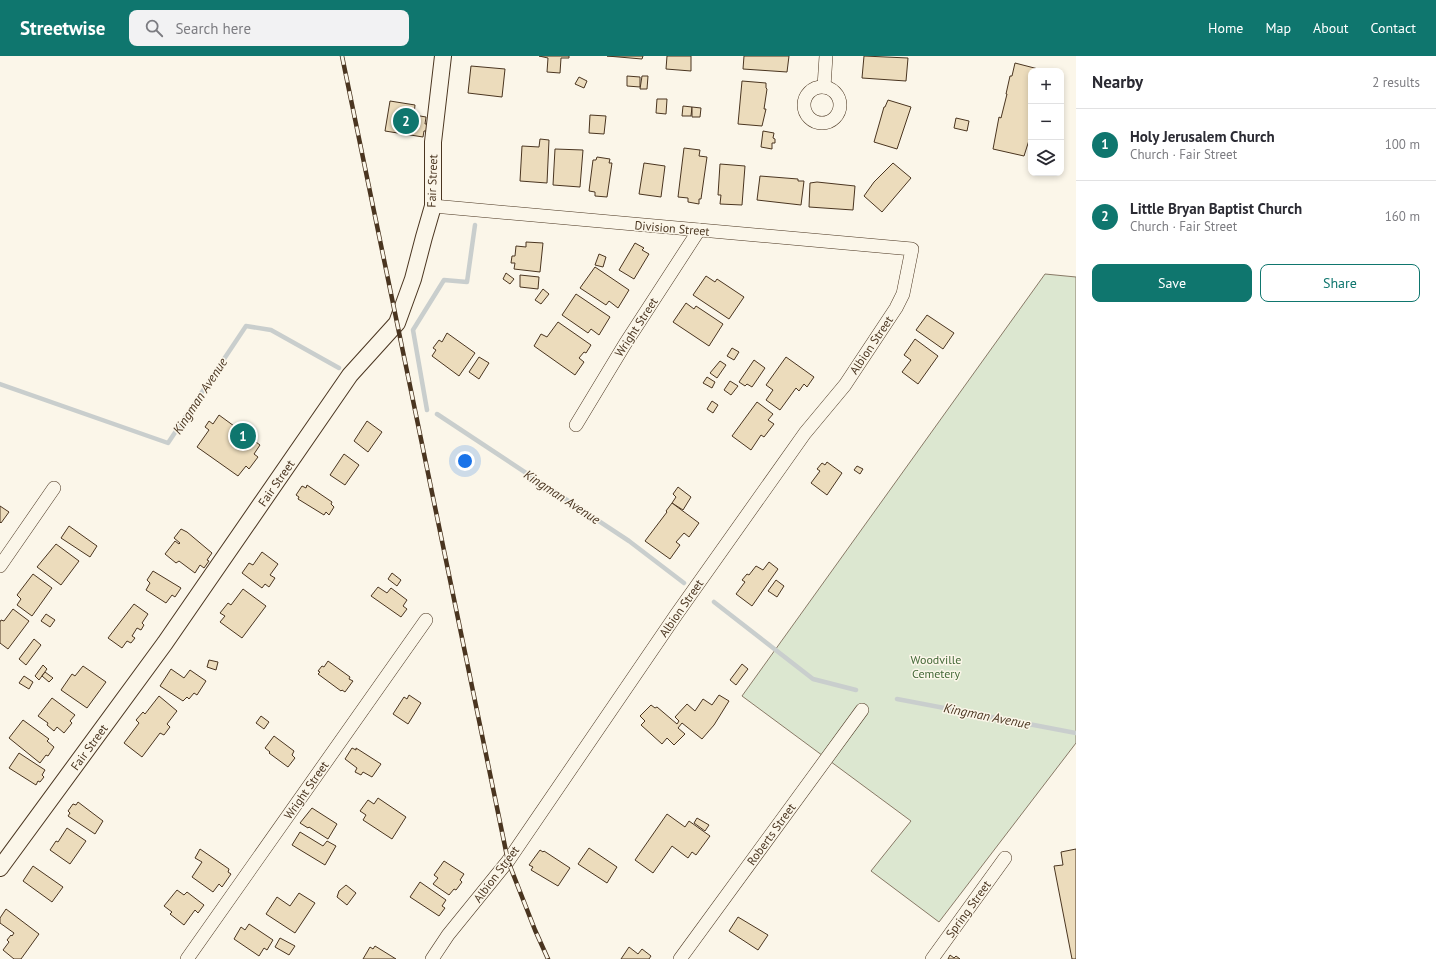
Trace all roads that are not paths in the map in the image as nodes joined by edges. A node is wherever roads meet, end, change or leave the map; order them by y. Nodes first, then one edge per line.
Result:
1 (443, 56) edge
2 (826, 56) edge
3 (824, 87) dead end
4 (433, 206) junction
5 (698, 230) junction
6 (912, 249) joint
7 (576, 425) dead end
8 (54, 488) dead end
9 (0, 566) edge
10 (426, 620) dead end
11 (862, 710) dead end
12 (1005, 858) dead end
13 (0, 868) edge
14 (187, 959) edge
15 (432, 959) edge
16 (680, 959) edge
17 (932, 959) edge

1 - 4 street, Fair Street
2 - 3 street
4 - 5 street, Division Street
4 - 13 street, Fair Street
5 - 6 street, Division Street
5 - 7 street, Wright Street
6 - 15 street, Albion Street
8 - 9 street
10 - 14 street, Wright Street
11 - 16 street, Roberts Street
12 - 17 street, Spring Street

